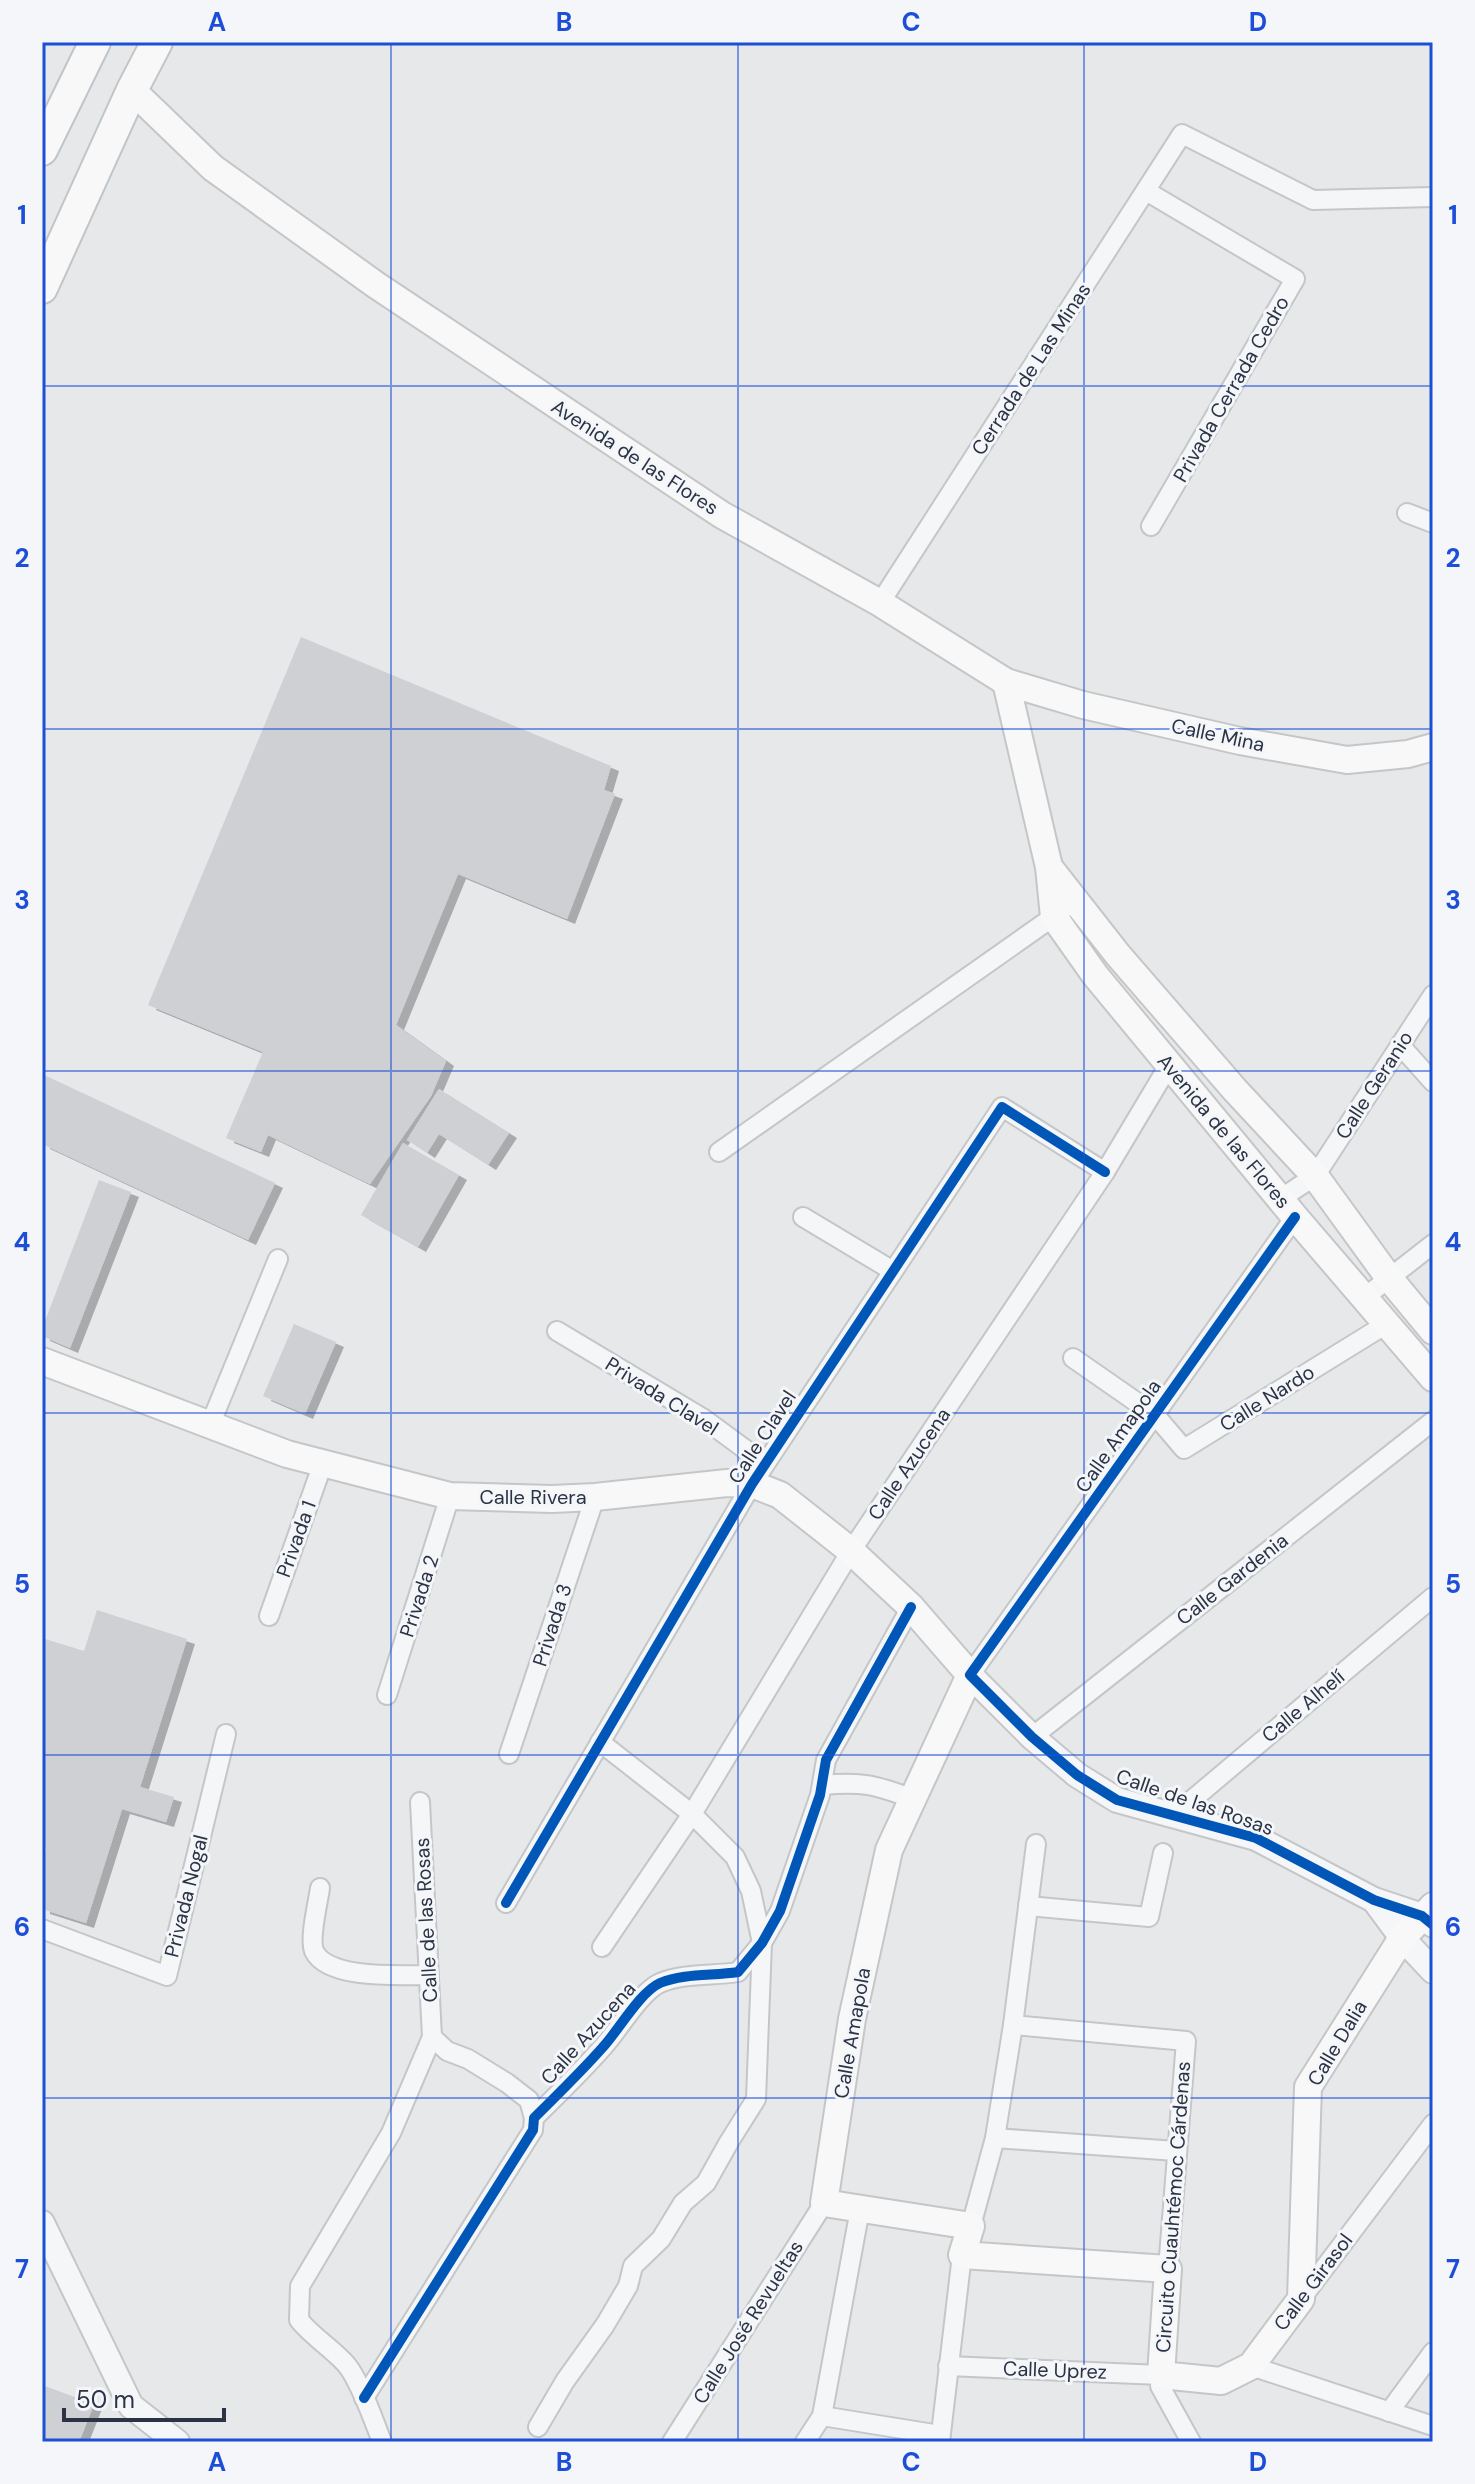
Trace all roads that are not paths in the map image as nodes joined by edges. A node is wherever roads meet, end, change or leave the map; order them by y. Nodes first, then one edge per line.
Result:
1 (95, 42) edge
2 (157, 42) edge
3 (132, 90) junction
4 (42, 150) edge
5 (1146, 191) junction
6 (1433, 197) edge
7 (42, 288) edge
8 (1407, 513) dead end
9 (1433, 523) edge
10 (1151, 526) dead end
11 (880, 603) junction
12 (1006, 682) junction
13 (1433, 747) edge
14 (1064, 909) junction
15 (1433, 995) edge
16 (1400, 1045) junction
17 (1169, 1065) junction
18 (1433, 1082) edge
19 (1235, 1090) junction
20 (1206, 1110) junction
21 (719, 1152) dead end
22 (1105, 1172) junction
23 (1315, 1176) junction
24 (1287, 1208) junction
25 (803, 1217) dead end
26 (1433, 1244) edge
27 (278, 1259) dead end
28 (893, 1271) junction
29 (1389, 1278) junction
30 (1365, 1297) junction
31 (1388, 1323) junction
32 (557, 1331) dead end
33 (1433, 1331) edge
34 (1073, 1358) dead end
35 (42, 1361) edge
36 (1433, 1378) edge
37 (1155, 1415) junction
38 (1433, 1421) edge
39 (210, 1425) junction
40 (323, 1463) junction
41 (758, 1474) junction
42 (450, 1496) junction
43 (595, 1497) junction
44 (851, 1551) junction
45 (1433, 1597) edge
46 (911, 1607) junction
47 (269, 1616) dead end
48 (970, 1675) junction
49 (387, 1695) dead end
50 (226, 1734) dead end
51 (1032, 1737) junction
52 (600, 1742) junction
53 (509, 1754) dead end
54 (823, 1785) junction
55 (913, 1799) junction
56 (420, 1802) dead end
57 (692, 1814) junction
58 (1174, 1815) junction
59 (1036, 1844) dead end
60 (1163, 1853) dead end
61 (320, 1888) dead end
62 (1374, 1900) junction
63 (506, 1903) dead end
64 (1028, 1906) junction
65 (1429, 1916) edge
66 (42, 1929) edge
67 (1402, 1938) junction
68 (762, 1943) junction
69 (602, 1947) dead end
70 (1433, 1971) edge
71 (428, 1975) junction
72 (1013, 2025) junction
73 (432, 2037) junction
74 (534, 2118) junction
75 (1433, 2124) edge
76 (995, 2138) junction
77 (1176, 2151) junction
78 (824, 2203) junction
79 (860, 2209) junction
80 (42, 2223) edge
81 (971, 2226) junction
82 (962, 2255) junction
83 (1168, 2269) junction
84 (1301, 2299) junction
85 (1433, 2352) edge
86 (948, 2366) junction
87 (1251, 2366) junction
88 (1161, 2375) junction
89 (364, 2398) junction
90 (1389, 2412) junction
91 (822, 2416) junction
92 (1433, 2426) edge
93 (538, 2427) dead end
94 (940, 2438) edge
95 (177, 2442) edge
96 (382, 2442) edge
97 (672, 2442) edge
98 (805, 2442) edge
99 (1191, 2442) edge

1 - 4 main road
2 - 3 main road
3 - 7 main road
3 - 11 main road, Avenida de las Flores
5 - 6 street, Cerrada de Las Minas
5 - 10 street, Privada Cerrada Cedro
5 - 11 street, Cerrada de Las Minas
8 - 9 street
11 - 12 main road, Avenida de las Flores
12 - 13 main road, Calle Mina
12 - 14 main road, Avenida de las Flores
14 - 17 main road, Avenida de las Flores
14 - 19 main road, Avenida de las Flores
14 - 21 street
15 - 16 street, Calle Geranio
16 - 18 street
16 - 23 street, Calle Geranio
17 - 20 main road, Avenida de las Flores
17 - 22 street, Calle Azucena
19 - 20 street
19 - 23 main road, Avenida de las Flores
20 - 24 main road, Avenida de las Flores
22 - 28 street, Calle Clavel
22 - 44 street, Calle Azucena
23 - 24 street
23 - 29 main road, Avenida de las Flores
24 - 30 main road, Avenida de las Flores
24 - 37 street, Calle Amapola
25 - 28 street
26 - 29 street
27 - 39 street
28 - 41 street, Calle Clavel
29 - 30 street
29 - 33 main road, Avenida de las Flores
30 - 31 main road, Avenida de las Flores
31 - 36 main road, Avenida de las Flores
31 - 37 street, Calle Nardo
32 - 41 street, Privada Clavel
34 - 37 street
35 - 39 main road, Calle Rivera
37 - 48 street, Calle Amapola
38 - 51 street, Calle Gardenia
39 - 40 main road, Calle Rivera
40 - 42 main road, Calle Rivera
40 - 47 street, Privada 1
41 - 43 main road, Calle Rivera
41 - 44 main road, Calle Rivera
41 - 52 street, Calle Clavel
42 - 43 main road, Calle Rivera
42 - 49 street, Privada 2
43 - 53 street, Privada 3
44 - 46 main road, Calle Rivera
44 - 57 street, Calle Azucena
45 - 58 street, Calle Alhelí
46 - 48 main road, Calle Rivera
46 - 54 street, Calle Azucena
48 - 51 street, Calle de las Rosas
48 - 55 main road, Calle Amapola
50 - 66 street, Privada Nogal
51 - 58 street, Calle de las Rosas
52 - 57 street
52 - 63 street, Calle Clavel
54 - 55 street
54 - 68 street, Calle Azucena
55 - 78 main road, Calle Amapola
56 - 71 street, Calle de las Rosas
57 - 68 street
57 - 69 street, Calle Azucena
58 - 62 street, Calle de las Rosas
59 - 64 street
60 - 64 street
61 - 71 street
62 - 65 street, Calle de las Rosas
62 - 67 street, Calle de las Rosas
64 - 72 street
65 - 67 main road, Calle Dalia
67 - 70 street, Calle de las Rosas
67 - 84 main road, Calle Dalia
68 - 74 street, Calle Azucena
68 - 93 street
71 - 73 street, Calle de las Rosas
72 - 76 street
72 - 77 street, Circuito Cuauhtémoc Cárdenas
73 - 74 street
73 - 89 street
74 - 89 street, Calle Azucena
75 - 84 street, Calle Girasol
76 - 77 street
76 - 81 street
77 - 83 street, Circuito Cuauhtémoc Cárdenas
78 - 79 main road
78 - 97 street, Calle José Revueltas
79 - 81 main road
79 - 91 street
80 - 95 street
81 - 82 main road
82 - 83 main road
82 - 86 street
83 - 88 main road, Circuito Cuauhtémoc Cárdenas
84 - 87 main road, Calle Girasol
85 - 90 street
86 - 88 street, Calle Uprez
86 - 94 street
87 - 88 main road
87 - 90 street
88 - 99 street, Circuito Cuauhtémoc Cárdenas
89 - 96 street
90 - 92 street
91 - 94 street
91 - 98 street

